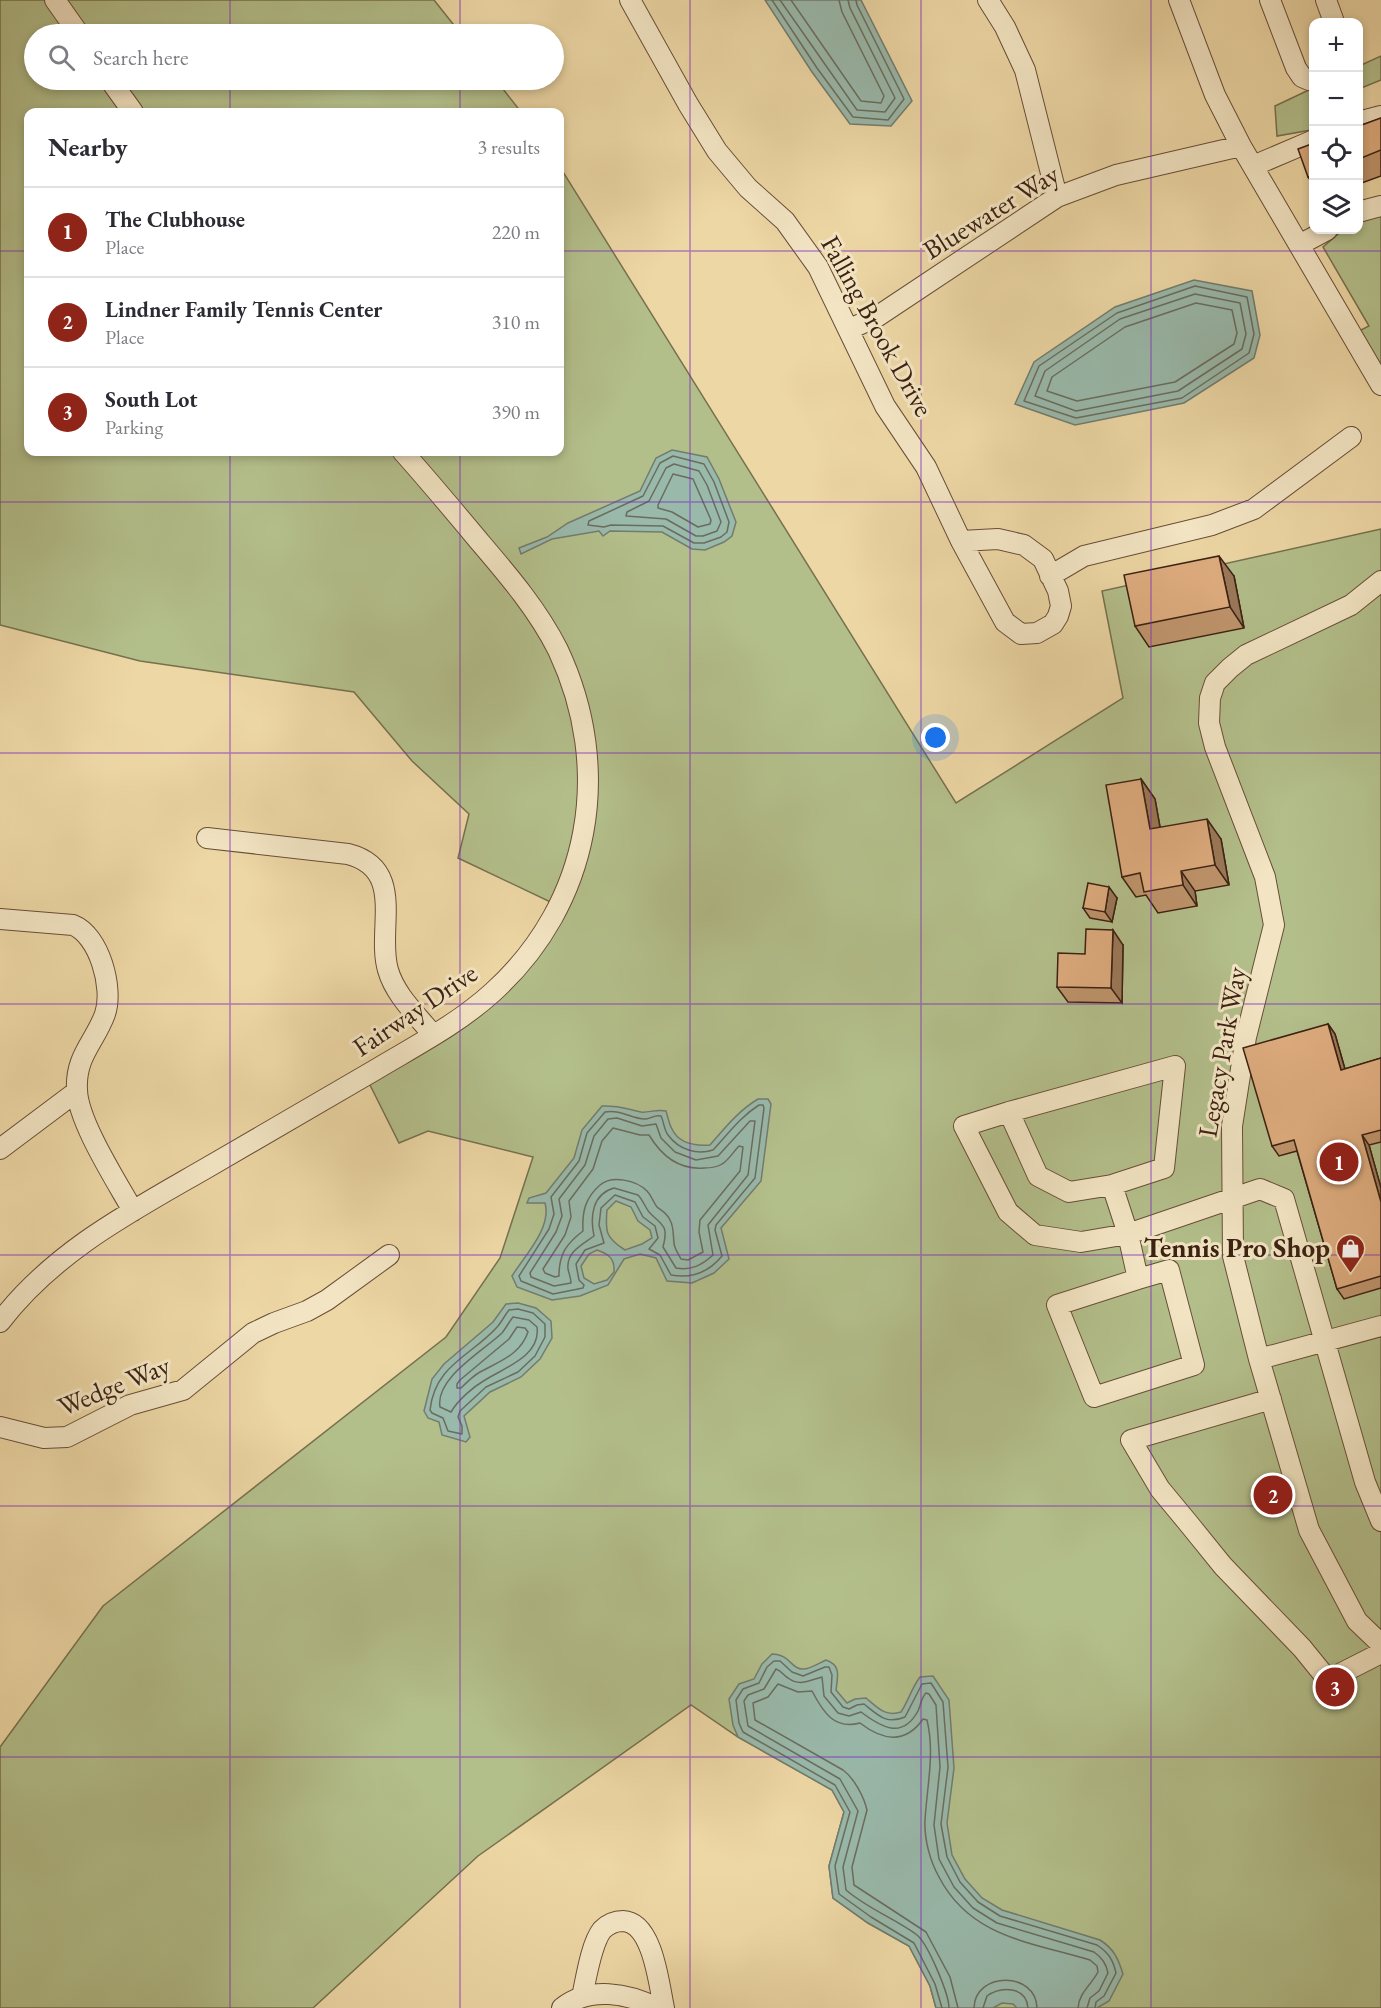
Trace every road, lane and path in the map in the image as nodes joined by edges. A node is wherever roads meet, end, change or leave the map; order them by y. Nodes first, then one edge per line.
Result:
1 (55, 0) edge
2 (630, 0) edge
3 (988, 0) edge
4 (1179, 0) edge
5 (1270, 0) edge
6 (1326, 0) edge
7 (1333, 18) edge
8 (72, 24) edge
9 (1309, 80) edge
10 (117, 90) edge
11 (130, 108) edge
12 (1381, 116) edge
13 (1363, 121) edge
14 (1309, 142) edge
15 (1241, 146) junction
16 (1253, 166) junction
17 (1057, 197) junction
18 (1381, 206) edge
19 (1363, 211) edge
20 (1320, 234) edge
21 (1299, 245) junction
22 (850, 329) junction
23 (1381, 385) edge
24 (1351, 437) dead end
25 (407, 456) edge
26 (960, 541) junction
27 (1050, 576) junction
28 (1381, 581) edge
29 (207, 838) dead end
30 (0, 919) edge
31 (433, 1035) junction
32 (76, 1092) junction
33 (1009, 1112) junction
34 (0, 1149) edge
35 (1112, 1185) junction
36 (1231, 1200) junction
37 (133, 1211) junction
38 (1128, 1234) junction
39 (389, 1255) dead end
40 (1138, 1279) junction
41 (0, 1322) edge
42 (1380, 1332) edge
43 (1325, 1341) junction
44 (1259, 1359) junction
45 (1271, 1400) junction
46 (0, 1427) edge
47 (1373, 1480) edge
48 (1381, 1521) edge
49 (1381, 1644) edge
50 (1381, 1653) edge
51 (582, 1997) junction
52 (562, 2008) edge
53 (657, 2008) edge
54 (664, 2008) edge

1 - 8 street
2 - 22 street, Falling Brook Drive
3 - 17 street
4 - 15 street
5 - 9 street
6 - 7 street
10 - 11 street
12 - 13 street
14 - 16 street
15 - 16 street
15 - 17 street, Bluewater Way
16 - 21 street
17 - 22 street, Bluewater Way
18 - 19 street
20 - 21 street
21 - 23 street
22 - 26 street, Falling Brook Drive
24 - 27 street
25 - 31 street, Fairway Drive
26 - 27 street, Falling Brook Drive
26 - 27 street, Falling Brook Drive
28 - 36 street, Legacy Park Way
29 - 31 street
30 - 32 street
31 - 37 street, Fairway Drive
32 - 34 street
32 - 37 street
33 - 35 street
33 - 35 street
33 - 38 street
35 - 38 street
36 - 38 street
36 - 43 street
36 - 44 street, Legacy Park Way
37 - 41 street, Fairway Drive
38 - 40 street
39 - 46 street, Wedge Way
40 - 40 street
42 - 43 street
43 - 44 street
43 - 47 street
44 - 45 street, Legacy Park Way
45 - 49 street, Legacy Park Way
45 - 50 street
47 - 48 street
51 - 52 street
51 - 53 street
51 - 54 street

